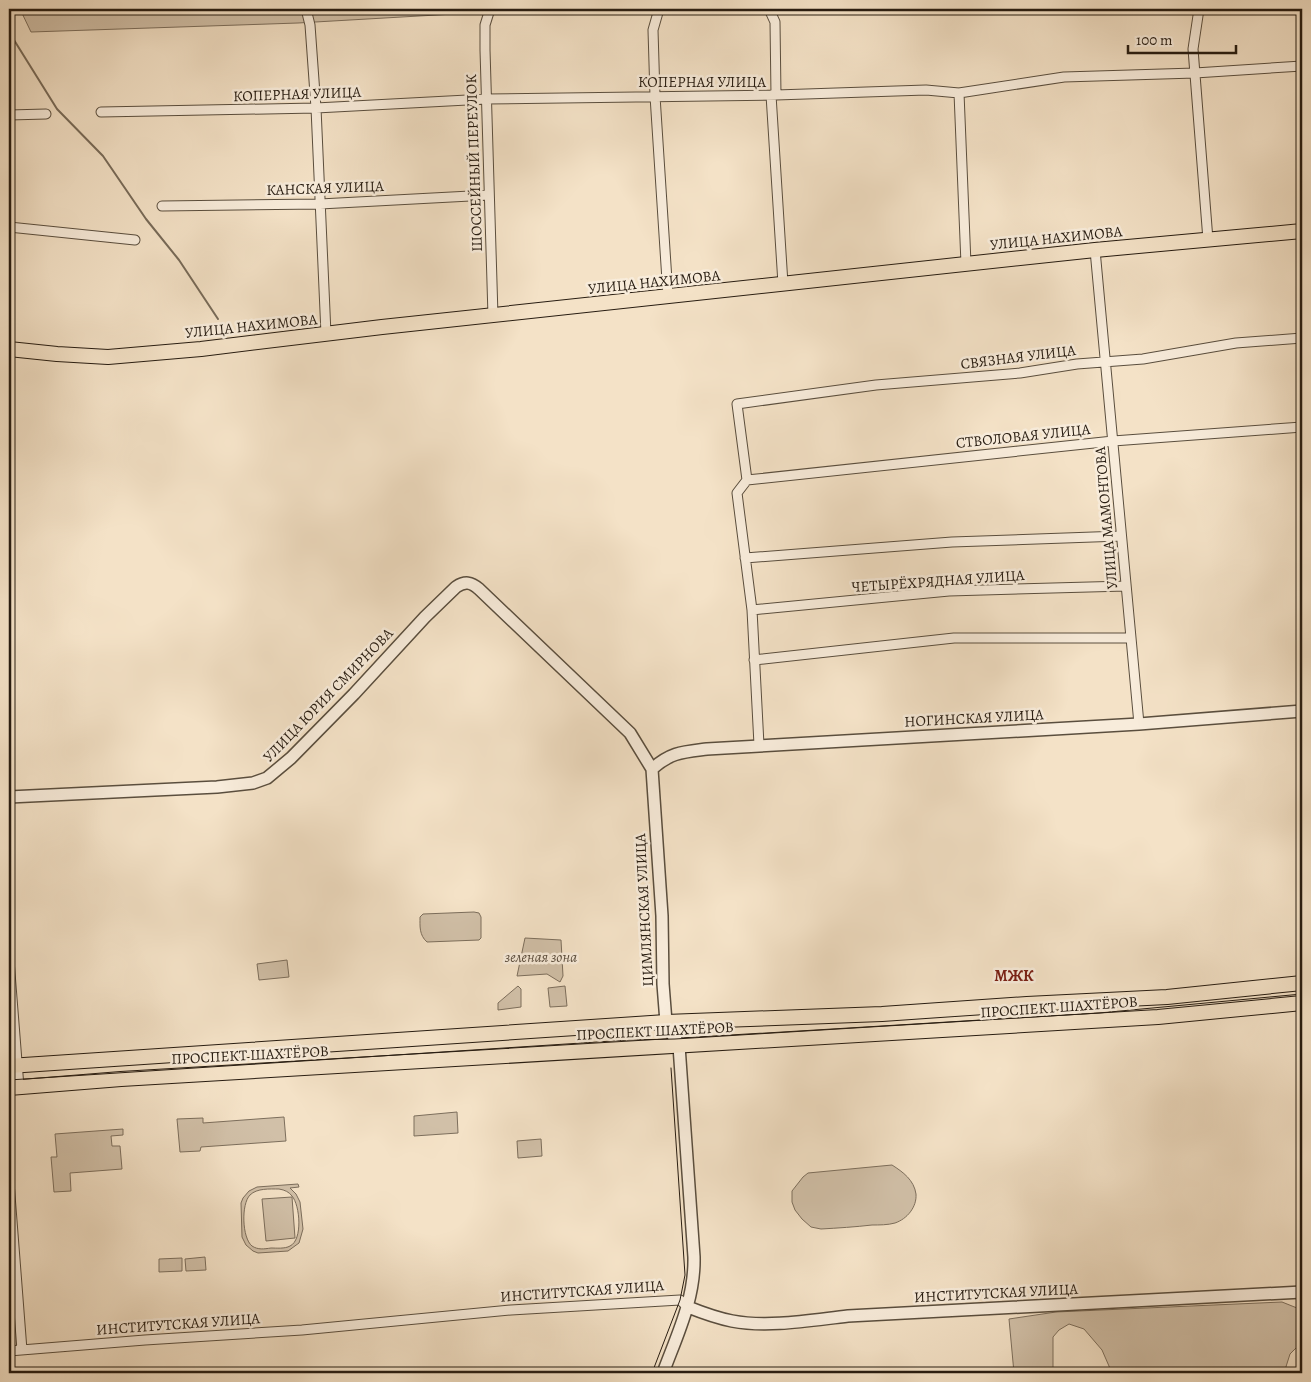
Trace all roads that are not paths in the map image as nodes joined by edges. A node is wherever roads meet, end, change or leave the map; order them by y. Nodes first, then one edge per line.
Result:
1 (306, 9) edge
2 (490, 9) edge
3 (659, 9) edge
4 (769, 9) edge
5 (1199, 9) edge
6 (1302, 66) edge
7 (1195, 72) junction
8 (959, 93) junction
9 (655, 96) junction
10 (774, 96) junction
11 (486, 99) junction
12 (316, 108) junction
13 (101, 112) dead end
14 (46, 114) dead end
15 (9, 115) edge
16 (489, 195) junction
17 (320, 204) junction
18 (162, 206) dead end
19 (9, 227) edge
20 (1302, 231) edge
21 (135, 240) dead end
22 (1208, 240) junction
23 (1095, 250) junction
24 (966, 264) junction
25 (783, 284) junction
26 (668, 296) junction
27 (493, 316) junction
28 (326, 334) junction
29 (1302, 338) edge
30 (9, 349) edge
31 (1105, 362) junction
32 (1302, 427) edge
33 (1113, 441) junction
34 (747, 480) junction
35 (1121, 536) junction
36 (745, 558) junction
37 (470, 583) joint
38 (1126, 586) junction
39 (752, 610) junction
40 (1130, 638) junction
41 (754, 660) junction
42 (1302, 711) edge
43 (1138, 724) junction
44 (759, 745) junction
45 (652, 768) junction
46 (9, 797) edge
47 (9, 960) edge
48 (1302, 983) edge
49 (1302, 1003) edge
50 (666, 1022) junction
51 (679, 1046) junction
52 (13, 1065) edge
53 (14, 1087) edge
54 (9, 1182) edge
55 (1302, 1292) edge
56 (688, 1307) junction
57 (22, 1350) junction
58 (9, 1351) edge
59 (663, 1373) edge

1 - 12 street
2 - 11 street, ШОССЕЙНЫЙ ПЕРЕУЛОК
3 - 9 street
4 - 10 street
5 - 7 street
6 - 7 street, КОПЕРНАЯ УЛИЦА
7 - 8 street, КОПЕРНАЯ УЛИЦА
7 - 22 street
8 - 10 street, КОПЕРНАЯ УЛИЦА
8 - 24 street
9 - 10 street, КОПЕРНАЯ УЛИЦА
9 - 11 street, КОПЕРНАЯ УЛИЦА
9 - 26 street
10 - 25 street
11 - 12 street, КОПЕРНАЯ УЛИЦА
11 - 16 street, ШОССЕЙНЫЙ ПЕРЕУЛОК
12 - 13 street, КОПЕРНАЯ УЛИЦА
12 - 17 street
14 - 15 street
16 - 17 street, КАНСКАЯ УЛИЦА
16 - 27 street, ШОССЕЙНЫЙ ПЕРЕУЛОК
17 - 18 street, КАНСКАЯ УЛИЦА
17 - 28 street
19 - 21 street
20 - 22 main road, УЛИЦА НАХИМОВА
22 - 23 main road, УЛИЦА НАХИМОВА
23 - 24 main road, УЛИЦА НАХИМОВА
23 - 31 street, УЛИЦА МАМОНТОВА
24 - 25 main road, УЛИЦА НАХИМОВА
25 - 26 main road, УЛИЦА НАХИМОВА
26 - 27 main road, УЛИЦА НАХИМОВА
27 - 28 main road, УЛИЦА НАХИМОВА
28 - 30 main road, УЛИЦА НАХИМОВА
29 - 31 street, СВЯЗНАЯ УЛИЦА
31 - 33 street, УЛИЦА МАМОНТОВА
31 - 34 street, СВЯЗНАЯ УЛИЦА
32 - 33 street, СТВОЛОВАЯ УЛИЦА
33 - 34 street, СТВОЛОВАЯ УЛИЦА
33 - 35 street, УЛИЦА МАМОНТОВА
34 - 36 street
35 - 36 street
35 - 38 street, УЛИЦА МАМОНТОВА
36 - 39 street
37 - 45 street, ЦИМЛЯНСКАЯ УЛИЦА
37 - 46 street, УЛИЦА ЮРИЯ СМИРНОВА
38 - 39 street, ЧЕТЫРЁХРЯДНАЯ УЛИЦА
38 - 40 street, УЛИЦА МАМОНТОВА
39 - 41 street
40 - 41 street
40 - 43 street, УЛИЦА МАМОНТОВА
41 - 44 street
42 - 43 street, НОГИНСКАЯ УЛИЦА
43 - 44 street, НОГИНСКАЯ УЛИЦА
44 - 45 street, НОГИНСКАЯ УЛИЦА
45 - 50 street, ЦИМЛЯНСКАЯ УЛИЦА
47 - 52 street
48 - 50 main road, ПРОСПЕКТ ШАХТЁРОВ
49 - 51 main road, ПРОСПЕКТ ШАХТЁРОВ
50 - 51 main road, ЦИМЛЯНСКАЯ УЛИЦА
50 - 52 main road, ПРОСПЕКТ ШАХТЁРОВ
51 - 53 main road, ПРОСПЕКТ ШАХТЁРОВ
51 - 56 street, ЦИМЛЯНСКАЯ УЛИЦА
52 - 53 street
54 - 57 street
55 - 56 street, ИНСТИТУТСКАЯ УЛИЦА
56 - 57 street, ИНСТИТУТСКАЯ УЛИЦА
56 - 59 street, ЦИМЛЯНСКАЯ УЛИЦА
57 - 58 street, ИНСТИТУТСКАЯ УЛИЦА

